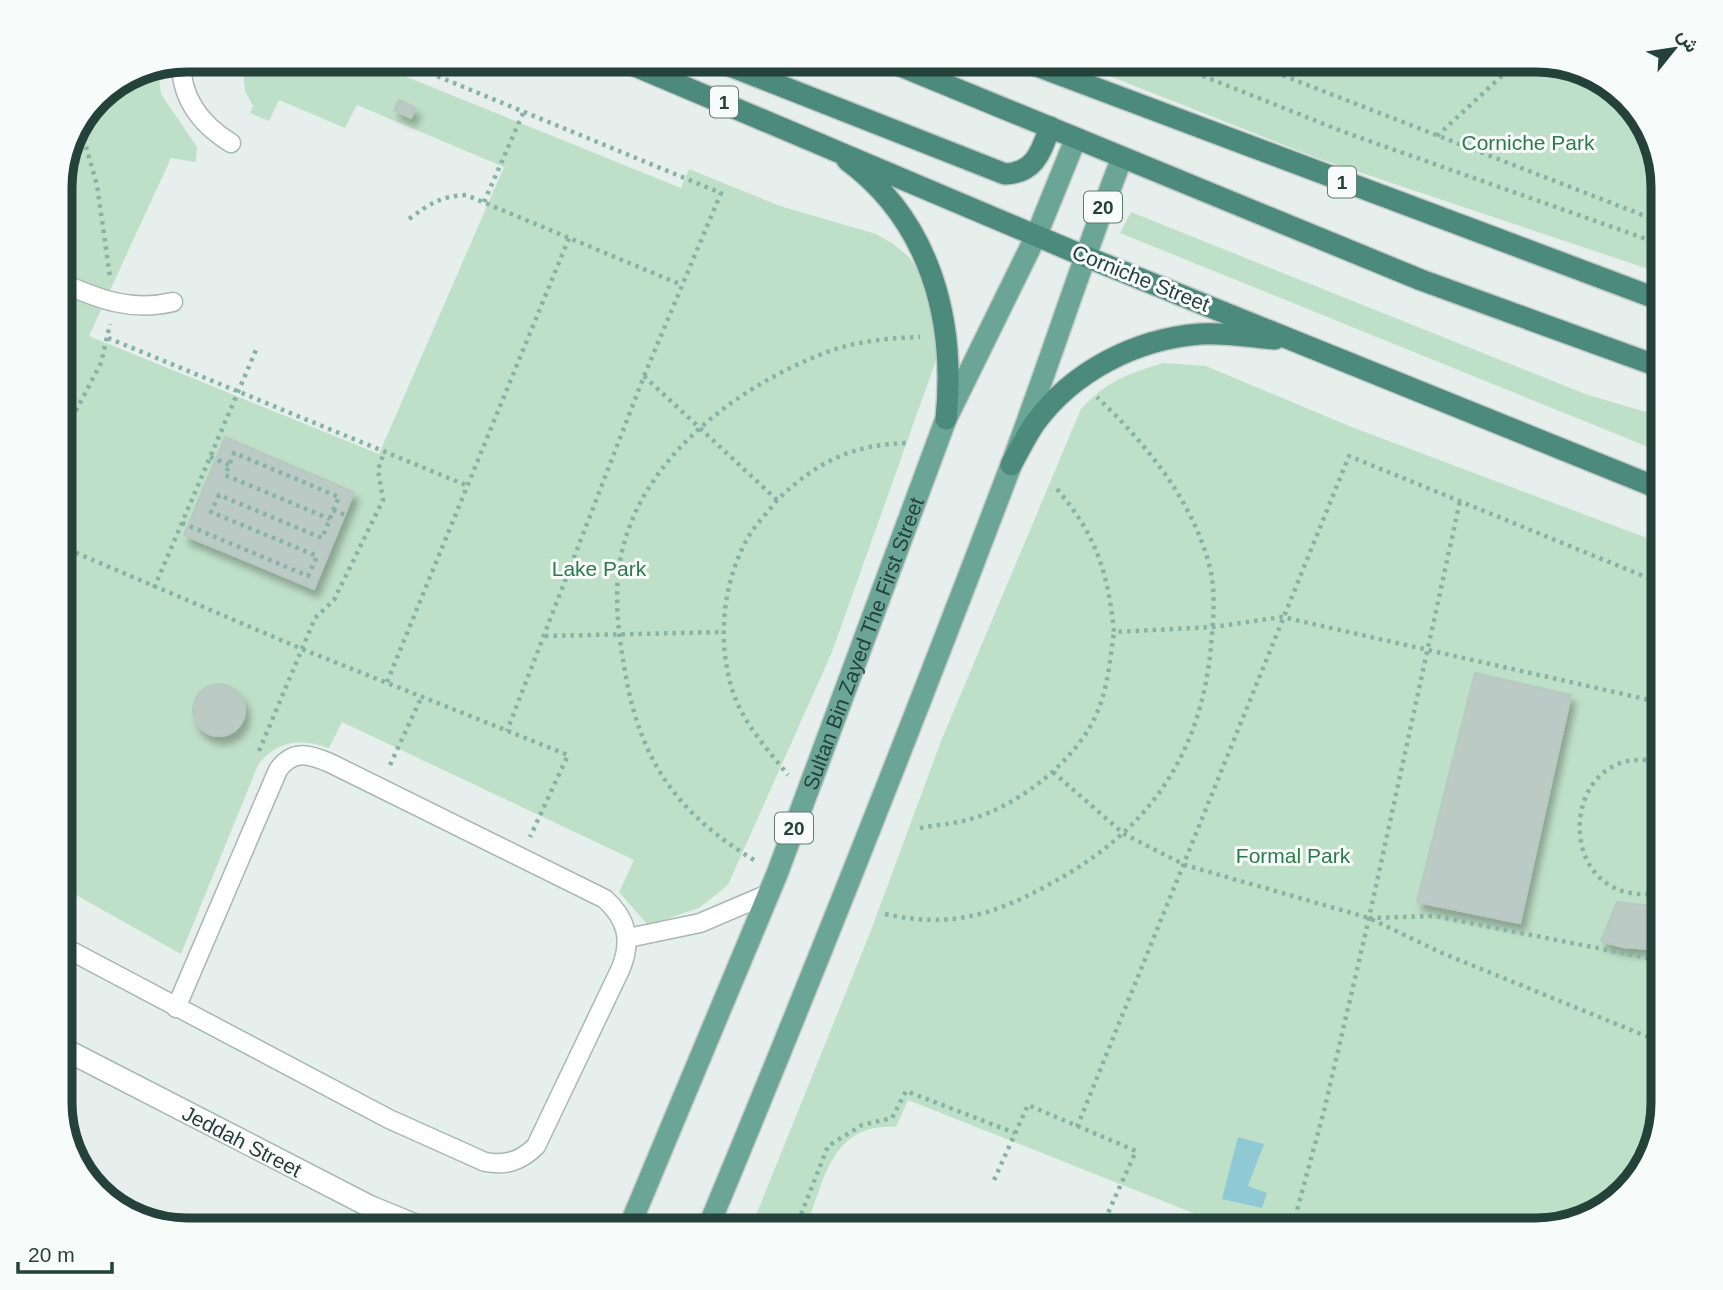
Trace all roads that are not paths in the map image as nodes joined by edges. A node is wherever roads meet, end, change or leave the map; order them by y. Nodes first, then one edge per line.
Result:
1 (182, 72) edge
2 (650, 72) edge
3 (746, 72) edge
4 (915, 72) edge
5 (1053, 72) edge
6 (1050, 127) junction
7 (1076, 138) junction
8 (230, 143) dead end
9 (826, 144) junction
10 (1122, 158) junction
11 (1037, 234) junction
12 (1084, 256) junction
13 (72, 287) edge
14 (1651, 296) edge
15 (173, 302) dead end
16 (1301, 342) junction
17 (1651, 363) edge
18 (946, 419) junction
19 (1011, 465) junction
20 (1651, 485) edge
21 (768, 894) junction
22 (628, 938) junction
23 (72, 952) edge
24 (176, 1008) junction
25 (72, 1053) edge
26 (398, 1218) edge
27 (633, 1218) edge
28 (712, 1218) edge

1 - 8 lane
2 - 9 highway, Corniche Street / 1
3 - 6 highway
4 - 6 highway
5 - 14 highway, 1
6 - 7 highway
7 - 10 highway
7 - 11 main road, Sultan Bin Zayed The First Street / 20
9 - 11 highway, Corniche Street / 1
9 - 18 highway
10 - 12 main road, 20
10 - 17 highway
11 - 12 highway, Corniche Street / 1
11 - 18 main road, Sultan Bin Zayed The First Street / 20
12 - 16 highway, Corniche Street / 1
12 - 19 main road, 20
13 - 15 lane
16 - 19 highway
16 - 20 highway, Corniche Street / 1
18 - 21 main road, Sultan Bin Zayed The First Street / 20
19 - 28 main road, 20
21 - 22 lane
21 - 27 main road, Sultan Bin Zayed The First Street / 20
22 - 24 lane
22 - 24 lane
23 - 24 lane
25 - 26 street, Jeddah Street

